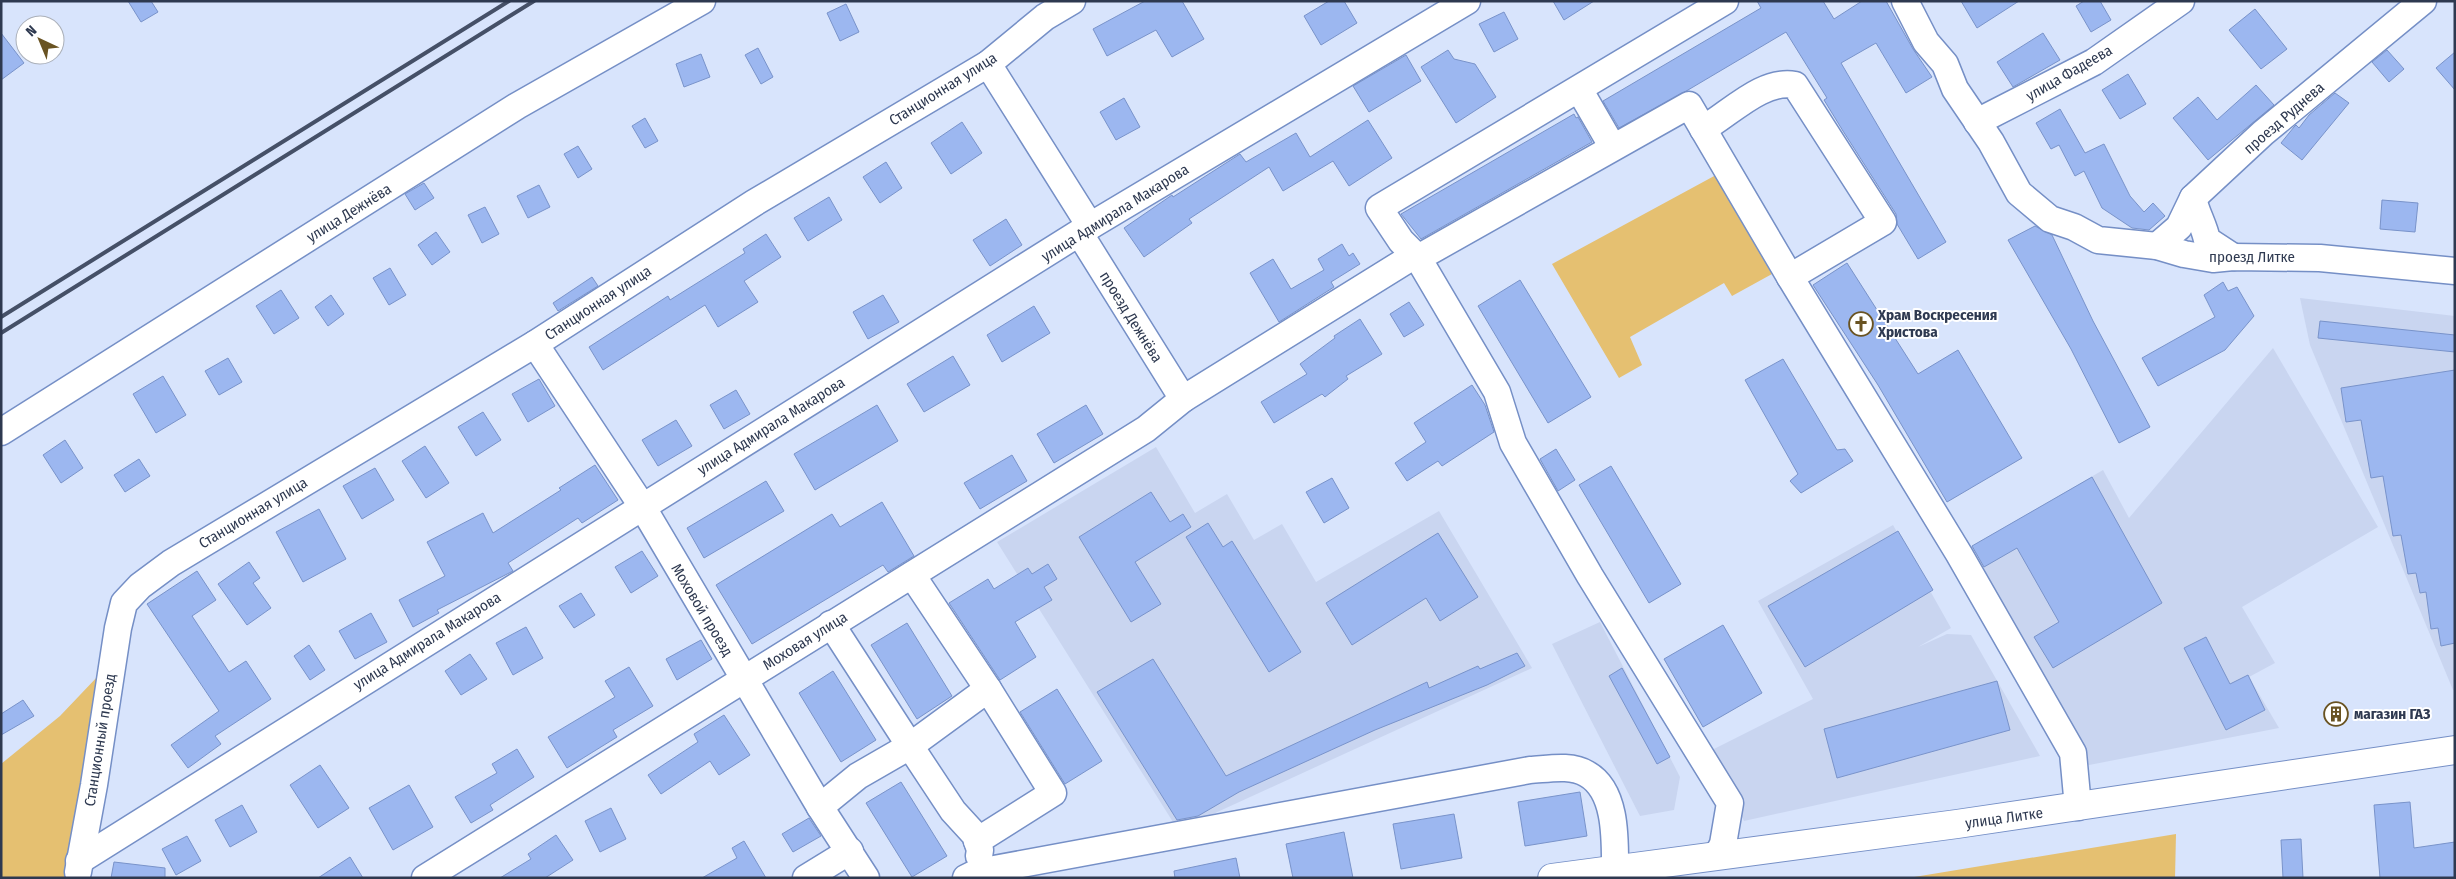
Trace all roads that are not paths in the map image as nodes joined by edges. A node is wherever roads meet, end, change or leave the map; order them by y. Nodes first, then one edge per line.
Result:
1 (702, 1) edge
2 (1072, 1) edge
3 (1467, 1) edge
4 (1725, 1) edge
5 (1905, 1) edge
6 (2181, 1) edge
7 (2423, 1) edge
8 (988, 64) junction
9 (1579, 89) junction
10 (1977, 122) junction
11 (1703, 129) junction
12 (1612, 146) junction
13 (2193, 198) junction
14 (1085, 230) junction
15 (2157, 246) junction
16 (2232, 257) junction
17 (1418, 258) junction
18 (2455, 271) edge
19 (1790, 277) junction
20 (535, 344) junction
21 (1183, 399) junction
22 (1, 432) edge
23 (642, 506) junction
24 (912, 574) junction
25 (124, 603) joint
26 (831, 624) junction
27 (744, 680) junction
28 (988, 689) junction
29 (910, 746) junction
30 (2455, 750) edge
31 (820, 807) junction
32 (2078, 807) junction
33 (977, 841) junction
34 (850, 851) junction
35 (1717, 856) junction
36 (78, 869) edge
37 (1615, 870) junction
38 (972, 875) edge
39 (424, 878) edge
40 (806, 878) edge
41 (866, 878) edge
42 (1552, 878) edge

1 - 22 street, улица Дежнёва
2 - 8 street, Станционная улица
3 - 14 street, улица Адмирала Макарова
4 - 9 street
5 - 10 street, проезд Литке
6 - 10 street, улица Фадеева
7 - 13 street, проезд Руднева
8 - 14 street, проезд Дежнёва
8 - 20 street, Станционная улица
9 - 12 street
9 - 17 street
10 - 15 street, проезд Литке
11 - 12 street, Моховая улица
11 - 19 street
11 - 19 street
12 - 17 street, Моховая улица
13 - 15 street, проезд Руднева
13 - 16 street
14 - 21 street, проезд Дежнёва
14 - 23 street, улица Адмирала Макарова
15 - 16 street, проезд Литке
16 - 18 street, проезд Литке
17 - 21 street, Моховая улица
17 - 35 street
19 - 32 street
20 - 23 street, Моховой проезд
20 - 25 street, Станционная улица
21 - 24 street, Моховая улица
23 - 27 street, Моховой проезд
23 - 36 street, улица Адмирала Макарова
24 - 26 street, Моховая улица
24 - 28 street
25 - 36 street, Станционный проезд
26 - 27 street, Моховая улица
26 - 29 street
27 - 31 street, Моховой проезд
27 - 39 street, Моховая улица
28 - 29 street
28 - 33 street
29 - 31 street
29 - 33 street
30 - 32 main road, улица Литке
31 - 34 street, Моховой проезд
32 - 35 main road, улица Литке
33 - 38 street
34 - 40 street
34 - 41 street, Моховой проезд
35 - 37 main road, улица Литке
37 - 38 street
37 - 42 main road, улица Литке

